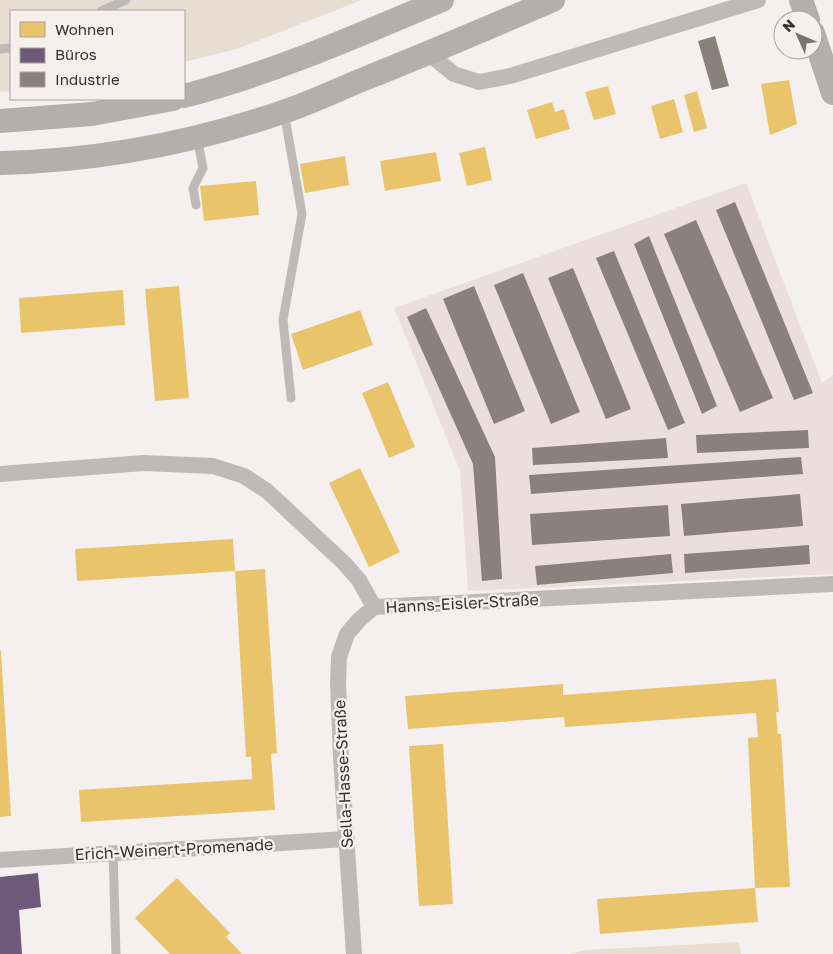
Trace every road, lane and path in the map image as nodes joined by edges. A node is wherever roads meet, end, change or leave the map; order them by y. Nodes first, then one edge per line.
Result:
1 (126, 0) edge
2 (442, 0) edge
3 (553, 0) edge
4 (758, 0) edge
5 (103, 10) edge
6 (428, 53) junction
7 (822, 60) edge
8 (833, 93) edge
9 (185, 96) edge
10 (168, 100) edge
11 (284, 112) junction
12 (0, 121) edge
13 (197, 136) junction
14 (0, 163) edge
15 (196, 205) dead end
16 (291, 398) dead end
17 (0, 474) edge
18 (833, 584) edge
19 (374, 607) junction
20 (347, 838) junction
21 (112, 852) junction
22 (0, 860) edge
23 (116, 954) edge
24 (354, 954) edge

1 - 5 lane
2 - 9 street
3 - 6 street
4 - 6 street
6 - 11 street
7 - 8 street
10 - 12 street
11 - 13 street
11 - 16 lane
13 - 14 street
13 - 15 lane
17 - 19 street, Hanns-Eisler-Straße
18 - 19 street, Hanns-Eisler-Straße
19 - 20 street, Sella-Hasse-Straße
20 - 21 street, Erich-Weinert-Promenade
20 - 24 street, Sella-Hasse-Straße
21 - 22 street, Erich-Weinert-Promenade
21 - 23 lane

